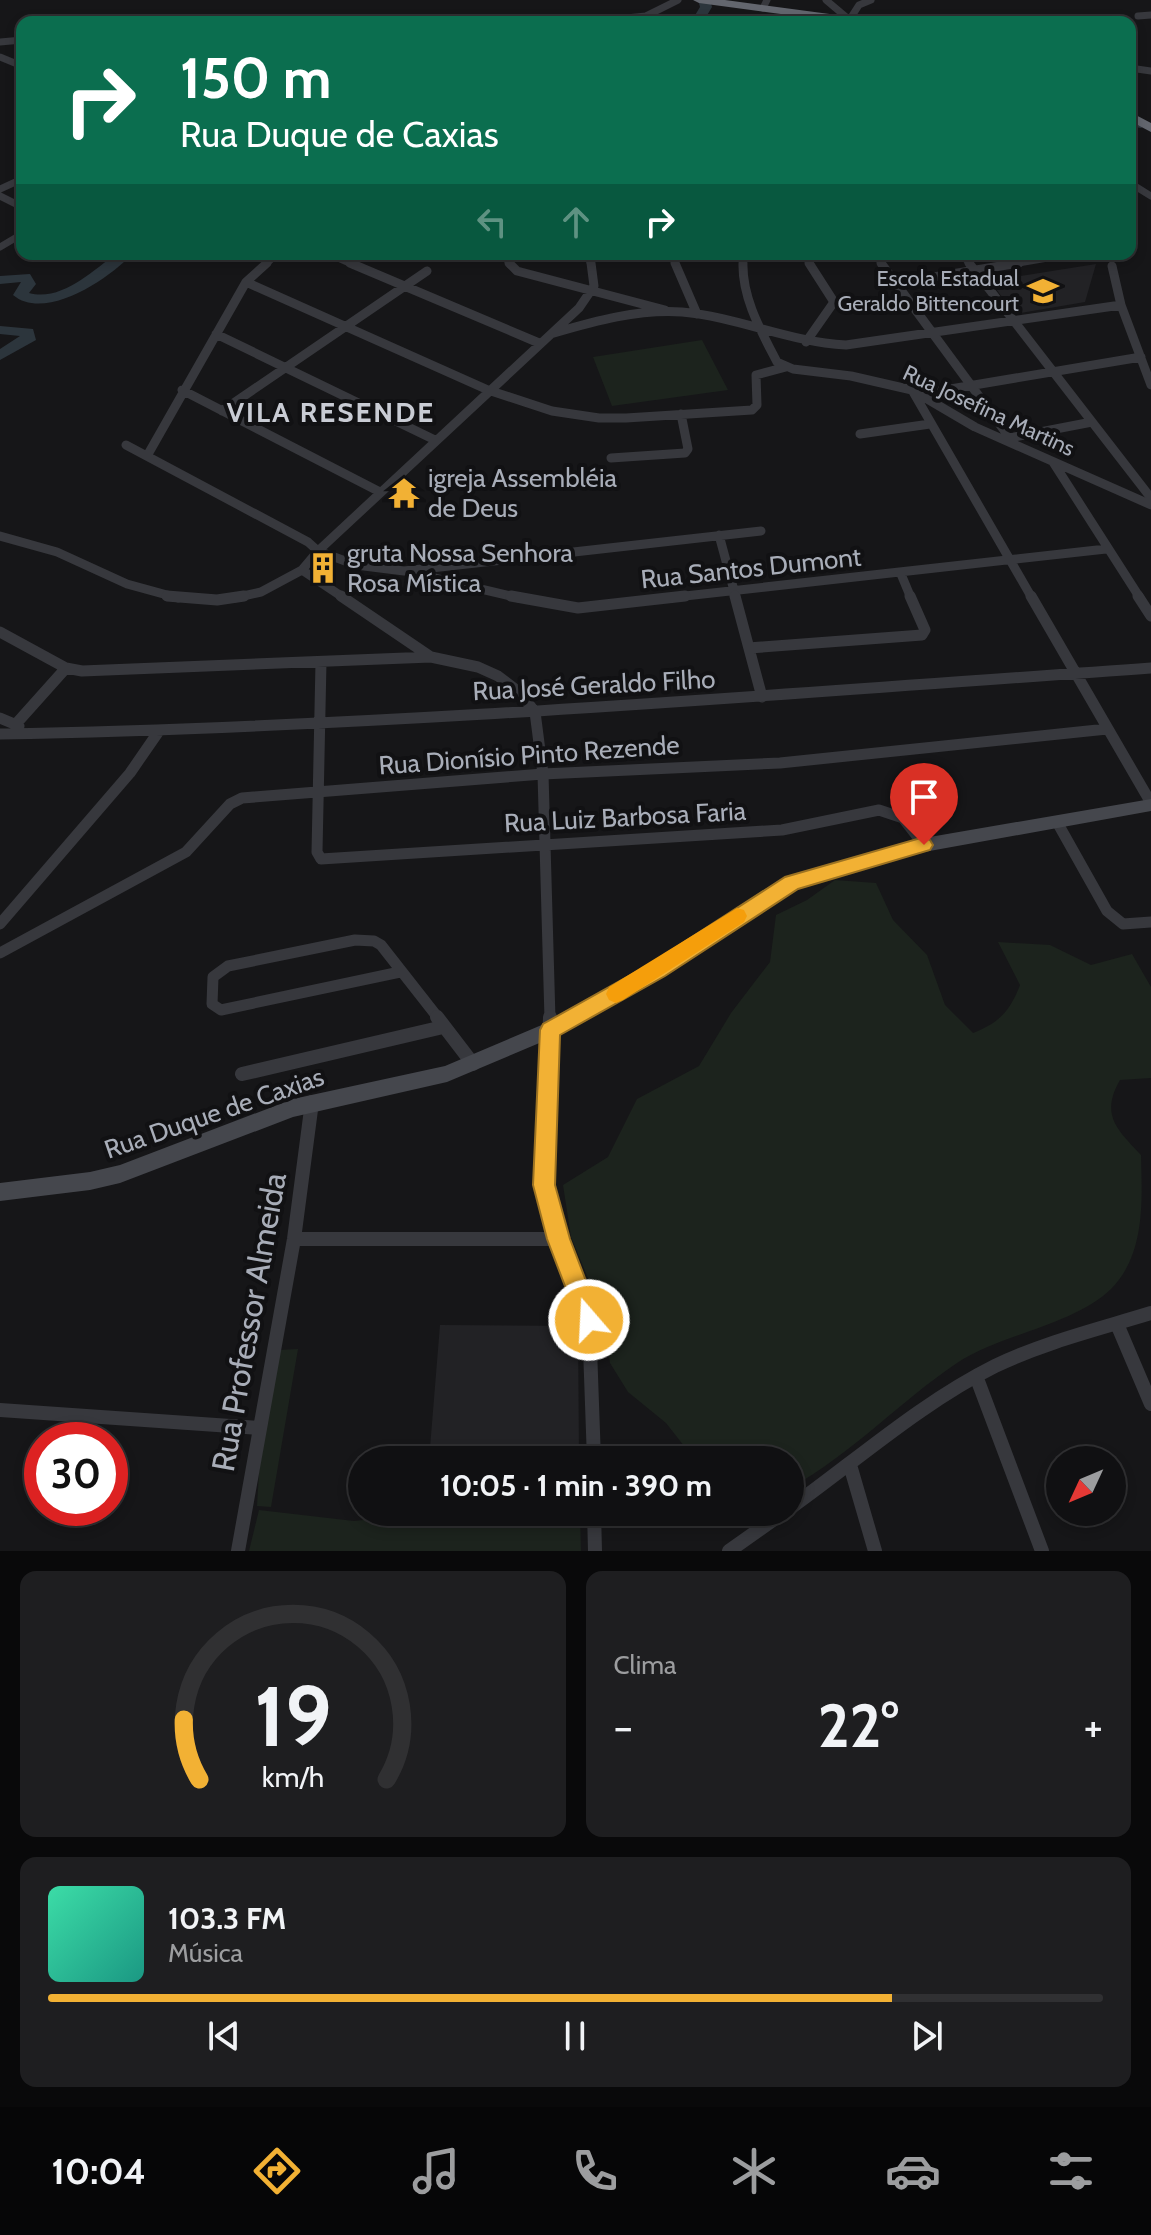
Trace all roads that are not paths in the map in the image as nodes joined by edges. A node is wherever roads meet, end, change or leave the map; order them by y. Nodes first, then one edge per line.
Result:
1 (678, 0) edge
2 (699, 0) edge
3 (826, 0) edge
4 (871, 0) edge
5 (765, 4) edge
6 (1151, 15) edge
7 (647, 16) edge
8 (826, 16) edge
9 (845, 16) edge
10 (852, 16) edge
11 (1138, 16) dead end
12 (270, 260) edge
13 (342, 260) edge
14 (506, 260) edge
15 (589, 260) edge
16 (674, 260) edge
17 (742, 260) edge
18 (808, 260) edge
19 (880, 260) edge
20 (967, 260) edge
21 (1037, 260) edge
22 (1112, 266) dead end
23 (427, 271) dead end
24 (976, 271) junction
25 (246, 282) junction
26 (897, 283) junction
27 (404, 288) junction
28 (594, 289) junction
29 (1121, 305) junction
30 (670, 312) junction
31 (697, 314) junction
32 (1013, 319) junction
33 (348, 326) junction
34 (762, 328) junction
35 (934, 332) junction
36 (216, 334) junction
37 (552, 334) junction
38 (806, 342) junction
39 (539, 343) junction
40 (1141, 357) junction
41 (285, 367) junction
42 (786, 367) junction
43 (1052, 371) junction
44 (970, 384) junction
45 (1151, 385) edge
46 (182, 390) junction
47 (488, 390) junction
48 (916, 392) junction
49 (222, 411) junction
50 (681, 414) junction
51 (1092, 422) junction
52 (930, 424) junction
53 (860, 434) dead end
54 (435, 440) junction
55 (1012, 441) junction
56 (126, 445) dead end
57 (147, 456) junction
58 (611, 458) dead end
59 (1052, 461) junction
60 (380, 492) junction
61 (1151, 498) edge
62 (1151, 505) edge
63 (761, 531) dead end
64 (719, 535) junction
65 (0, 536) edge
66 (1106, 549) junction
67 (318, 551) junction
68 (1010, 561) junction
69 (302, 570) junction
70 (404, 571) junction
71 (901, 574) junction
72 (735, 593) junction
73 (1151, 616) edge
74 (0, 632) edge
75 (749, 648) junction
76 (431, 657) junction
77 (321, 662) junction
78 (66, 668) junction
79 (1151, 668) edge
80 (1074, 673) junction
81 (762, 697) junction
82 (535, 712) junction
83 (0, 718) edge
84 (319, 721) junction
85 (15, 725) junction
86 (1107, 729) junction
87 (159, 731) junction
88 (39, 733) junction
89 (0, 734) edge
90 (543, 774) junction
91 (319, 791) junction
92 (1151, 804) edge
93 (1057, 822) junction
94 (546, 843) junction
95 (924, 845) junction
96 (1151, 922) edge
97 (0, 924) edge
98 (0, 953) edge
99 (400, 972) junction
100 (443, 1027) junction
101 (550, 1030) junction
102 (473, 1064) junction
103 (242, 1074) dead end
104 (312, 1102) junction
105 (0, 1192) edge
106 (294, 1239) junction
107 (559, 1239) junction
108 (1151, 1313) edge
109 (1117, 1324) junction
110 (976, 1376) junction
111 (1151, 1404) edge
112 (0, 1410) edge
113 (260, 1428) junction
114 (594, 1446) edge
115 (850, 1465) junction
116 (804, 1498) edge
117 (594, 1526) edge
118 (764, 1526) edge
119 (238, 1551) edge
120 (595, 1551) edge
121 (729, 1551) edge
122 (875, 1551) edge
123 (1042, 1551) edge

1 - 7 street
2 - 5 highway
3 - 9 street
4 - 10 street
5 - 8 highway
6 - 11 street
12 - 25 street
13 - 27 street
14 - 28 street
15 - 28 street
16 - 31 street
17 - 34 street
18 - 38 street
19 - 26 street
20 - 24 street
21 - 24 street
22 - 29 street
23 - 27 street
24 - 26 street
24 - 32 street
25 - 33 street
25 - 36 street
26 - 35 street
27 - 33 street
27 - 39 street
28 - 30 street
28 - 37 street
29 - 32 street
29 - 40 street
30 - 31 street
30 - 37 street
31 - 34 street
32 - 35 street
32 - 43 street
33 - 41 street
33 - 47 street
34 - 38 street
34 - 42 street
35 - 38 street
35 - 44 street
36 - 41 street
36 - 46 street
37 - 39 street
39 - 47 street
40 - 43 street
40 - 45 street
41 - 49 street
41 - 54 street
42 - 48 street, Rua Josefina Martins
42 - 50 street
43 - 44 street
43 - 51 street
44 - 48 street
44 - 55 street
46 - 49 street
46 - 57 street
47 - 50 street
47 - 54 street
48 - 52 street
48 - 55 street, Rua Josefina Martins
49 - 60 street
50 - 58 street
51 - 55 street
51 - 61 street
52 - 53 street
52 - 68 street
54 - 60 street
55 - 59 street, Rua Josefina Martins
56 - 57 street
57 - 67 street
59 - 62 street, Rua Josefina Martins
59 - 66 street
60 - 67 street
63 - 64 street
64 - 70 street
64 - 72 street
65 - 69 street
66 - 68 street, Rua Santos Dumont
66 - 73 street
67 - 69 street
67 - 70 street
68 - 71 street, Rua Santos Dumont
68 - 80 street
69 - 76 street
70 - 72 street, Rua Santos Dumont
71 - 72 street, Rua Santos Dumont
71 - 75 street
72 - 75 street
74 - 78 street
75 - 81 street
76 - 77 street
76 - 82 street
77 - 78 street
77 - 84 street
78 - 85 street
79 - 80 street, Rua José Geraldo Filho
80 - 81 street, Rua José Geraldo Filho
80 - 86 street
81 - 82 street, Rua José Geraldo Filho
82 - 84 street, Rua José Geraldo Filho
82 - 90 street
83 - 85 street
84 - 87 street, Rua José Geraldo Filho
84 - 91 street
85 - 88 street
86 - 90 street, Rua Dionísio Pinto Rezende
86 - 92 street
87 - 88 street, Rua José Geraldo Filho
87 - 97 street
88 - 89 street, Rua José Geraldo Filho
90 - 91 street, Rua Dionísio Pinto Rezende
90 - 94 street
91 - 94 street, Rua Luiz Barbosa Faria
91 - 98 street, Rua Dionísio Pinto Rezende
92 - 93 street, Rua Duque de Caxias
93 - 95 street, Rua Duque de Caxias
93 - 96 street
94 - 95 street, Rua Luiz Barbosa Faria
94 - 101 street
95 - 101 street, Rua Duque de Caxias
99 - 99 street
99 - 100 street
100 - 102 street
100 - 103 street
101 - 102 street, Rua Duque de Caxias
101 - 107 street
102 - 104 street, Rua Duque de Caxias
104 - 105 street, Rua Duque de Caxias
104 - 106 street, Rua Professor Almeida
106 - 107 street
106 - 113 street, Rua Professor Almeida
107 - 114 street
108 - 109 street
109 - 110 street
109 - 111 street
110 - 115 street
110 - 123 street
112 - 113 street
113 - 119 street, Rua Professor Almeida
115 - 116 street
115 - 122 street
117 - 120 street
118 - 121 street

